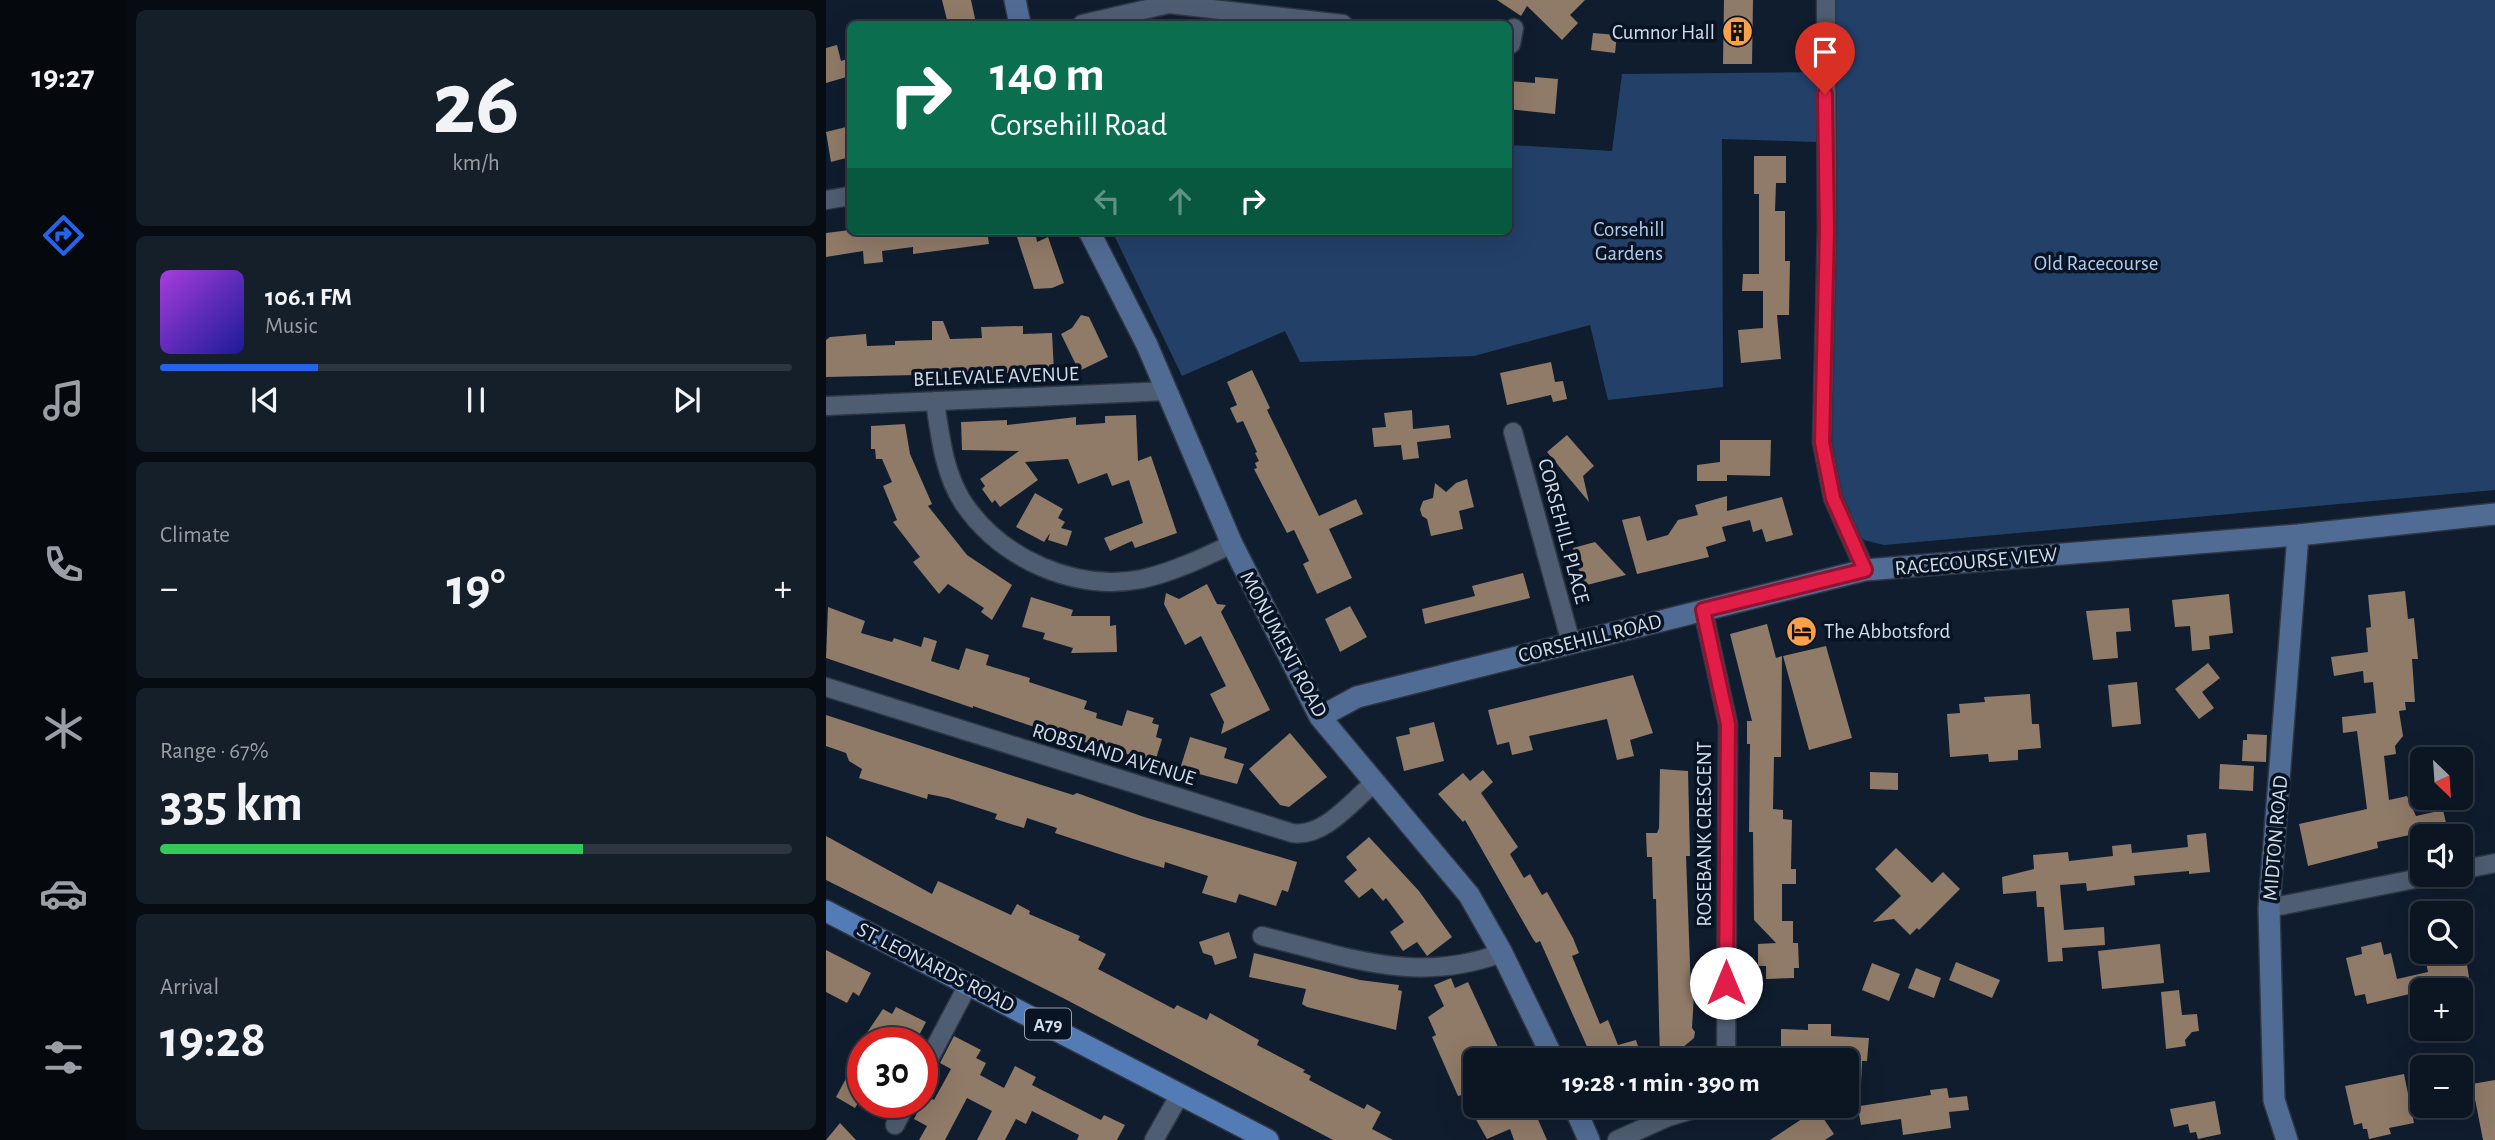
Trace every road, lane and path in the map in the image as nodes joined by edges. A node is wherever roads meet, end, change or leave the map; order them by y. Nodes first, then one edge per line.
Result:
1 (1015, 0) edge
2 (1826, 0) edge
3 (1019, 21) edge
4 (1095, 21) edge
5 (1317, 21) edge
6 (847, 196) edge
7 (826, 200) edge
8 (1091, 235) edge
9 (1167, 391) junction
10 (935, 401) junction
11 (826, 406) edge
12 (1513, 432) dead end
13 (2495, 514) edge
14 (2298, 535) junction
15 (1232, 544) junction
16 (1865, 570) junction
17 (1703, 610) junction
18 (1571, 643) junction
19 (826, 687) edge
20 (1320, 717) junction
21 (1375, 782) junction
22 (2495, 863) edge
23 (2473, 867) edge
24 (2410, 880) edge
25 (2269, 908) junction
26 (826, 911) edge
27 (1262, 936) dead end
28 (1502, 953) junction
29 (969, 983) junction
30 (938, 1042) edge
31 (1548, 1048) edge
32 (1726, 1048) edge
33 (1179, 1096) junction
34 (899, 1118) edge
35 (1579, 1118) edge
36 (1666, 1118) edge
37 (895, 1125) dead end
38 (1154, 1140) edge
39 (1268, 1140) edge
40 (1589, 1140) edge
41 (1617, 1140) edge
42 (2287, 1140) edge

1 - 3 street
2 - 16 street, RACECOURSE VIEW
4 - 5 street
6 - 7 street
8 - 9 street, MONUMENT ROAD
9 - 10 street, BELLEVALE AVENUE
9 - 15 street, MONUMENT ROAD
10 - 11 street, BELLEVALE AVENUE
10 - 15 street
12 - 18 street, CORSEHILL PLACE
13 - 14 street, RACECOURSE VIEW
14 - 16 street, RACECOURSE VIEW
14 - 25 street, MIDTON ROAD
15 - 20 street, MONUMENT ROAD
16 - 17 street, CORSEHILL ROAD
17 - 18 street, CORSEHILL ROAD
17 - 32 street, ROSEBANK CRESCENT
18 - 20 street, CORSEHILL ROAD
19 - 21 street, ROBSLAND AVENUE
20 - 21 street, MONUMENT ROAD
21 - 28 street, MONUMENT ROAD
22 - 23 street
24 - 25 street
25 - 42 street, MIDTON ROAD
26 - 29 main road, ST. LEONARDS ROAD / A79
27 - 28 street
28 - 31 street, MONUMENT ROAD
29 - 30 street
29 - 33 main road, ST. LEONARDS ROAD / A79
33 - 38 street
33 - 39 main road, ST. LEONARDS ROAD / A79
34 - 37 street
35 - 40 street
36 - 41 street

